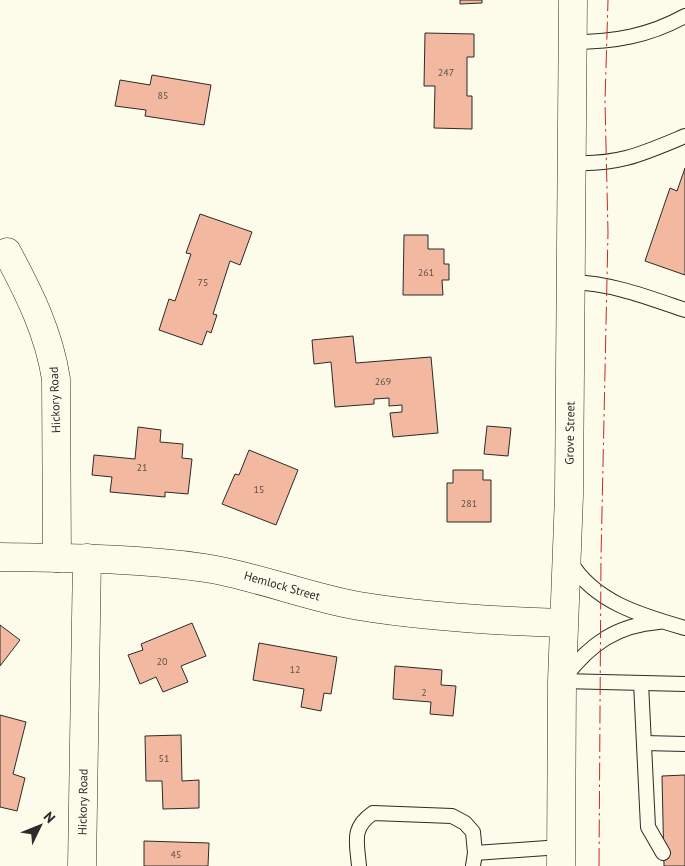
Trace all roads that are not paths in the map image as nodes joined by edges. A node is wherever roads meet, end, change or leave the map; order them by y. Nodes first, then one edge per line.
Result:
1 (573, 0) edge
2 (685, 16) edge
3 (573, 42) junction
4 (685, 136) edge
5 (572, 163) junction
6 (7, 252) dead end
7 (571, 282) junction
8 (685, 310) edge
9 (566, 554) junction
10 (0, 556) edge
11 (57, 558) junction
12 (86, 558) junction
13 (662, 622) junction
14 (563, 623) junction
15 (685, 628) edge
16 (562, 681) junction
17 (641, 683) junction
18 (685, 684) edge
19 (644, 744) junction
20 (685, 744) edge
21 (664, 853) dead end
22 (561, 857) edge
23 (474, 859) edge
24 (82, 866) edge
25 (359, 866) edge

1 - 3 street, Grove Street
2 - 3 lane
3 - 5 street, Grove Street
4 - 5 lane
5 - 7 street, Grove Street
6 - 11 street, Hickory Road
7 - 8 lane
7 - 9 street, Grove Street
9 - 13 lane
9 - 14 street, Grove Street
10 - 11 street, Hemlock Street
11 - 12 street, Hemlock Street
12 - 14 street, Hemlock Street
12 - 24 street, Hickory Road
13 - 15 lane
13 - 16 lane
14 - 16 street, Grove Street
16 - 17 lane
16 - 22 street, Grove Street
17 - 18 lane
17 - 19 lane
19 - 20 lane
19 - 21 lane
22 - 23 lane
23 - 25 lane

